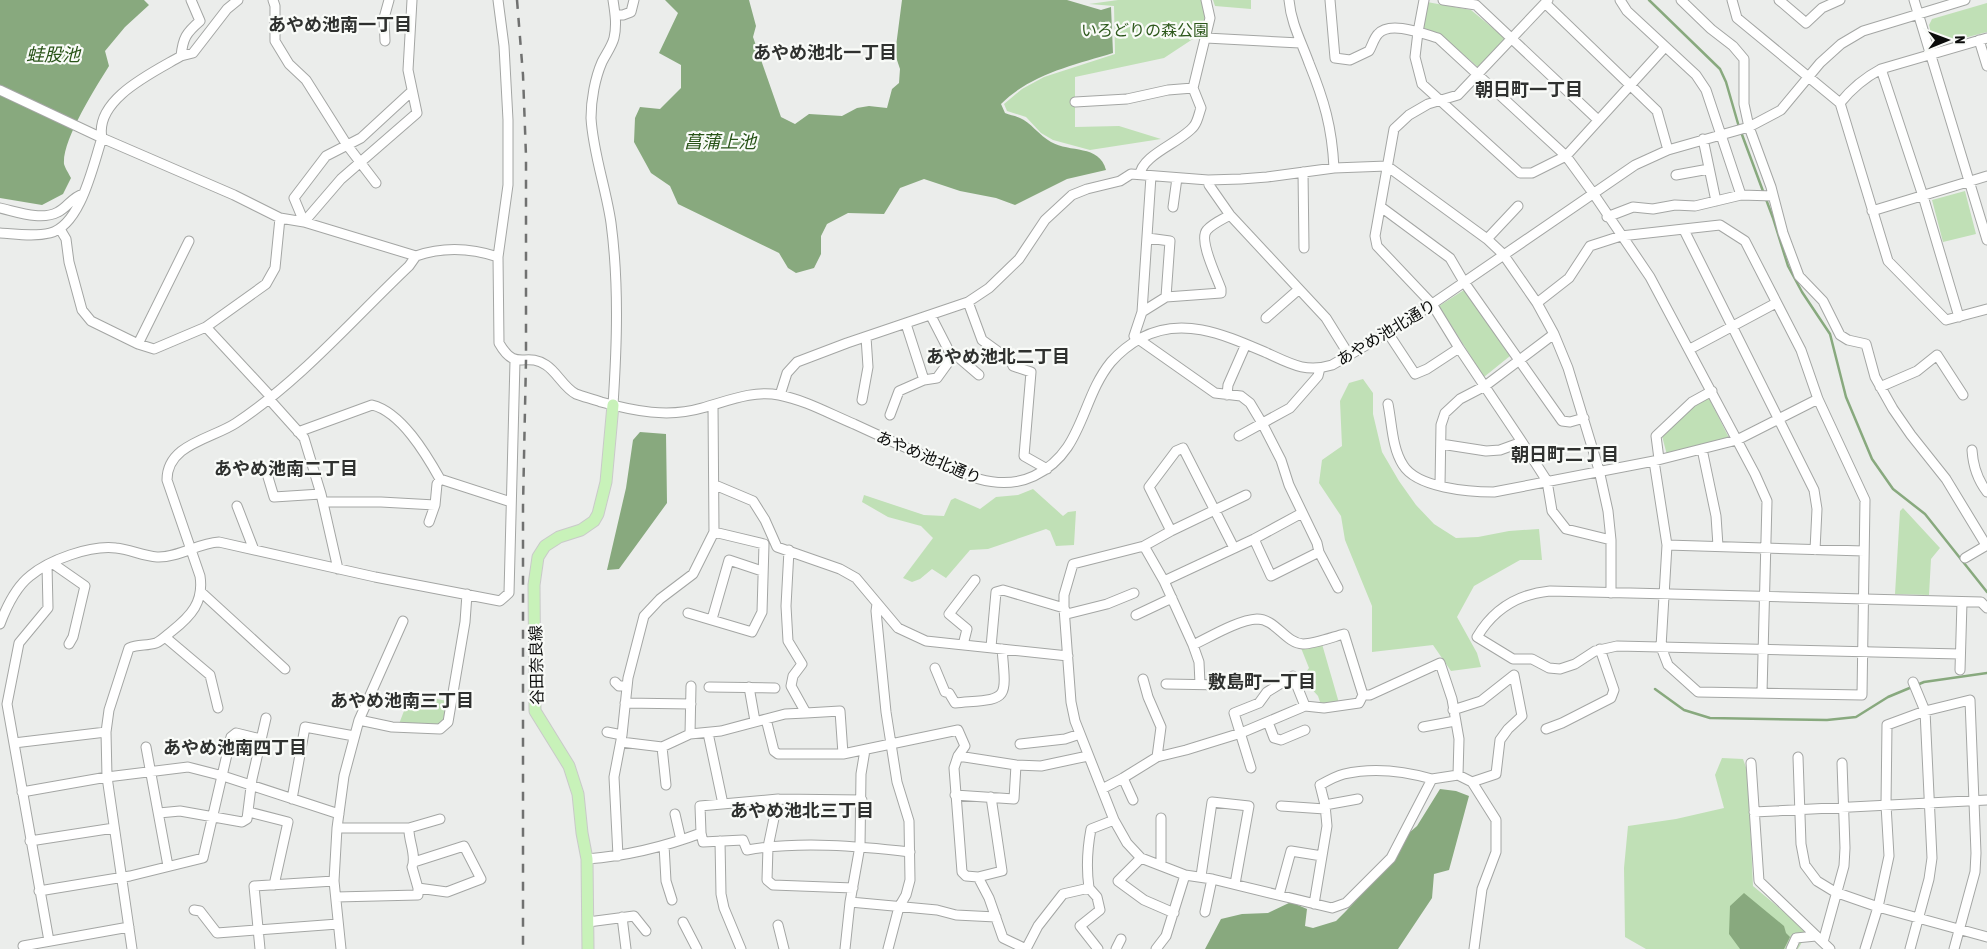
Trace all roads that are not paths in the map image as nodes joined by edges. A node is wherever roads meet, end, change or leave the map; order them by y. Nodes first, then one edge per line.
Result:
1 (191, 0) edge
2 (238, 0) edge
3 (272, 0) edge
4 (388, 0) edge
5 (412, 0) edge
6 (498, 0) edge
7 (613, 0) edge
8 (634, 0) edge
9 (1206, 0) edge
10 (1289, 0) edge
11 (1330, 0) edge
12 (1424, 0) edge
13 (1443, 0) edge
14 (1620, 0) edge
15 (1681, 0) edge
16 (1732, 0) edge
17 (1779, 0) edge
18 (1840, 0) edge
19 (1914, 0) edge
20 (1965, 0) edge
21 (1546, 2) edge
22 (1478, 3) edge
23 (1821, 4) edge
24 (1918, 14) junction
25 (615, 15) junction
26 (200, 21) junction
27 (1418, 32) junction
28 (207, 35) junction
29 (1206, 38) junction
30 (1512, 39) junction
31 (1983, 39) edge
32 (385, 41) dead end
33 (1300, 43) junction
34 (1665, 47) junction
35 (1930, 54) junction
36 (181, 56) junction
37 (1987, 66) edge
38 (1881, 70) junction
39 (1478, 73) junction
40 (1808, 77) junction
41 (1632, 85) junction
42 (1193, 88) junction
43 (0, 90) edge
44 (412, 91) junction
45 (1442, 101) junction
46 (1075, 102) dead end
47 (1840, 103) junction
48 (1598, 120) junction
49 (1749, 127) junction
50 (1720, 135) junction
51 (102, 138) junction
52 (1703, 139) junction
53 (347, 146) junction
54 (1668, 150) junction
55 (1566, 156) junction
56 (360, 163) junction
57 (1387, 166) junction
58 (1334, 168) junction
59 (1709, 168) junction
60 (1304, 172) junction
61 (1140, 175) junction
62 (1676, 175) dead end
63 (1151, 176) junction
64 (1987, 176) edge
65 (1177, 178) junction
66 (1208, 180) junction
67 (1969, 182) junction
68 (376, 183) dead end
69 (1593, 193) junction
70 (83, 194) junction
71 (1742, 195) junction
72 (1773, 196) junction
73 (1923, 196) junction
74 (1716, 200) junction
75 (1518, 206) dead end
76 (1172, 207) dead end
77 (1381, 207) junction
78 (0, 208) edge
79 (1872, 211) junction
80 (1230, 215) junction
81 (1607, 217) junction
82 (280, 218) junction
83 (304, 222) junction
84 (60, 229) junction
85 (1684, 230) junction
86 (0, 233) edge
87 (1621, 236) junction
88 (1148, 238) junction
89 (1487, 240) junction
90 (1987, 240) edge
91 (189, 241) dead end
92 (1304, 248) dead end
93 (1503, 254) junction
94 (416, 256) junction
95 (498, 257) junction
96 (1464, 282) junction
97 (1298, 290) junction
98 (1166, 297) junction
99 (968, 302) junction
100 (1537, 303) junction
101 (1776, 303) junction
102 (1432, 304) junction
103 (1987, 309) edge
104 (1142, 312) junction
105 (931, 316) junction
106 (1959, 317) junction
107 (1266, 318) dead end
108 (906, 324) junction
109 (1733, 326) junction
110 (206, 327) junction
111 (1388, 333) junction
112 (1554, 334) junction
113 (866, 337) junction
114 (1139, 339) junction
115 (138, 344) junction
116 (1246, 344) junction
117 (1458, 348) junction
118 (1690, 350) junction
119 (950, 354) junction
120 (1349, 356) junction
121 (1519, 360) junction
122 (515, 361) junction
123 (1320, 368) junction
124 (979, 376) dead end
125 (924, 380) junction
126 (1484, 386) junction
127 (1880, 387) junction
128 (1712, 391) junction
129 (780, 395) junction
130 (1227, 395) junction
131 (1963, 395) dead end
132 (270, 398) junction
133 (1818, 399) junction
134 (862, 400) dead end
135 (1388, 404) dead end
136 (613, 405) junction
137 (714, 405) junction
138 (890, 415) dead end
139 (1584, 418) junction
140 (1780, 419) junction
141 (1262, 423) junction
142 (298, 432) junction
143 (1239, 436) dead end
144 (1737, 440) junction
145 (1522, 442) junction
146 (1441, 444) junction
147 (1702, 449) junction
148 (1972, 450) dead end
149 (1657, 460) junction
150 (1047, 469) junction
151 (1599, 470) junction
152 (268, 477) dead end
153 (440, 479) junction
154 (1547, 481) junction
155 (715, 485) junction
156 (1440, 485) junction
157 (1987, 492) edge
158 (1246, 495) dead end
159 (322, 498) junction
160 (510, 502) junction
161 (435, 505) junction
162 (237, 506) dead end
163 (1215, 508) junction
164 (1302, 513) junction
165 (429, 522) dead end
166 (1172, 531) junction
167 (714, 532) junction
168 (1254, 539) junction
169 (1611, 540) junction
170 (1667, 545) junction
171 (1986, 545) edge
172 (1144, 546) junction
173 (1718, 546) junction
174 (190, 548) junction
175 (1234, 548) junction
176 (1766, 549) junction
177 (254, 550) junction
178 (789, 550) junction
179 (1814, 550) junction
180 (1864, 550) junction
181 (1319, 552) junction
182 (1965, 558) dead end
183 (50, 564) junction
184 (338, 569) junction
185 (762, 571) junction
186 (975, 580) dead end
187 (1164, 581) junction
188 (1338, 588) dead end
189 (201, 592) junction
190 (1611, 592) junction
191 (1134, 593) dead end
192 (467, 594) junction
193 (1664, 594) junction
194 (1764, 597) junction
195 (1172, 598) junction
196 (1863, 599) junction
197 (1962, 602) junction
198 (877, 604) junction
199 (1064, 608) junction
200 (1987, 608) edge
201 (688, 613) dead end
202 (1136, 615) dead end
203 (712, 619) junction
204 (403, 621) dead end
205 (0, 624) edge
206 (165, 637) junction
207 (69, 644) dead end
208 (963, 645) junction
209 (1193, 645) junction
210 (991, 647) junction
211 (1660, 647) junction
212 (1002, 649) junction
213 (1763, 649) junction
214 (1600, 650) junction
215 (1862, 650) junction
216 (1960, 654) junction
217 (1068, 656) junction
218 (935, 668) dead end
219 (285, 669) dead end
220 (1960, 670) dead end
221 (1143, 679) dead end
222 (616, 682) dead end
223 (1230, 682) dead end
224 (1913, 682) dead end
225 (1166, 684) dead end
226 (1200, 684) junction
227 (627, 686) junction
228 (691, 686) dead end
229 (709, 687) dead end
230 (749, 687) junction
231 (775, 688) dead end
232 (1363, 694) junction
233 (1762, 694) junction
234 (625, 702) junction
235 (691, 704) junction
236 (1305, 706) junction
237 (218, 708) dead end
238 (1453, 710) junction
239 (1925, 711) junction
240 (806, 713) junction
241 (266, 718) dead end
242 (766, 719) junction
243 (359, 720) junction
244 (756, 721) junction
245 (1455, 721) junction
246 (1268, 722) junction
247 (1423, 727) dead end
248 (1546, 729) dead end
249 (1305, 730) dead end
250 (106, 732) junction
251 (607, 732) dead end
252 (708, 733) junction
253 (1241, 733) junction
254 (690, 734) junction
255 (1080, 734) junction
256 (354, 736) junction
257 (622, 738) junction
258 (261, 739) junction
259 (14, 743) junction
260 (892, 744) junction
261 (1020, 744) dead end
262 (146, 747) dead end
263 (662, 747) junction
264 (865, 750) junction
265 (844, 754) junction
266 (958, 756) junction
267 (1088, 756) junction
268 (1157, 756) junction
269 (1798, 757) dead end
270 (1751, 763) dead end
271 (1842, 763) dead end
272 (1016, 765) junction
273 (1251, 768) dead end
274 (149, 771) junction
275 (1458, 775) junction
276 (223, 776) junction
277 (107, 777) junction
278 (1123, 778) junction
279 (1432, 779) junction
280 (1472, 782) junction
281 (666, 786) dead end
282 (252, 787) junction
283 (1102, 789) junction
284 (22, 792) junction
285 (955, 795) junction
286 (991, 797) junction
287 (1358, 798) dead end
288 (292, 799) junction
289 (778, 799) junction
290 (862, 800) junction
291 (1133, 800) dead end
292 (1973, 800) junction
293 (1987, 800) edge
294 (1930, 803) junction
295 (723, 804) junction
296 (1886, 805) junction
297 (1281, 806) dead end
298 (1325, 807) junction
299 (1844, 807) junction
300 (1800, 810) junction
301 (249, 812) junction
302 (1754, 812) junction
303 (159, 813) junction
304 (339, 814) junction
305 (675, 814) dead end
306 (214, 816) junction
307 (1161, 818) dead end
308 (440, 819) dead end
309 (1114, 820) junction
310 (114, 828) junction
311 (336, 828) junction
312 (409, 828) junction
313 (701, 833) junction
314 (681, 840) junction
315 (30, 841) junction
316 (720, 841) junction
317 (664, 845) junction
318 (860, 846) junction
319 (768, 847) junction
320 (910, 852) junction
321 (618, 856) junction
322 (1322, 856) junction
323 (1141, 858) junction
324 (588, 859) junction
325 (414, 862) junction
326 (1161, 865) junction
327 (168, 866) junction
328 (1185, 875) junction
329 (1201, 876) junction
330 (121, 877) junction
331 (978, 877) junction
332 (1212, 879) junction
333 (334, 881) junction
334 (1235, 884) junction
335 (274, 885) junction
336 (418, 888) junction
337 (853, 888) junction
338 (1090, 888) junction
339 (39, 891) junction
340 (1835, 892) junction
341 (1280, 895) junction
342 (336, 897) junction
343 (672, 900) dead end
344 (850, 902) junction
345 (1314, 904) junction
346 (899, 907) junction
347 (1878, 907) junction
348 (194, 910) dead end
349 (1205, 912) dead end
350 (1174, 913) junction
351 (622, 917) junction
352 (996, 917) junction
353 (1919, 919) junction
354 (588, 922) junction
355 (683, 922) dead end
356 (338, 924) junction
357 (778, 925) dead end
358 (129, 927) junction
359 (258, 930) junction
360 (1960, 930) junction
361 (646, 931) dead end
362 (1987, 937) edge
363 (1820, 939) junction
364 (1121, 940) dead end
365 (49, 941) junction
366 (23, 946) dead end
367 (132, 949) edge
368 (260, 949) edge
369 (341, 949) edge
370 (588, 949) edge
371 (626, 949) edge
372 (696, 949) edge
373 (741, 949) edge
374 (784, 949) edge
375 (845, 949) edge
376 (888, 949) edge
377 (1026, 949) edge
378 (1098, 949) edge
379 (1116, 949) edge
380 (1156, 949) edge
381 (1474, 949) edge
382 (1791, 949) edge
383 (1830, 949) edge
384 (1865, 949) edge
385 (1910, 949) edge
386 (1954, 949) edge

1 - 26 street
2 - 28 street
3 - 53 street
4 - 32 street
5 - 44 street
6 - 95 street
7 - 25 street
8 - 25 street
9 - 29 street
10 - 33 street
11 - 27 street
12 - 27 street
13 - 22 street
14 - 34 street
15 - 49 street
16 - 40 street
17 - 23 street
18 - 23 street
19 - 24 street
20 - 24 street, あやめ池北通り
21 - 30 street
21 - 41 street
22 - 30 street
24 - 35 street
24 - 40 street, あやめ池北通り
25 - 136 street
26 - 28 street
26 - 36 street
27 - 39 street
27 - 45 street
28 - 36 street
29 - 33 street
29 - 42 street
30 - 39 street
30 - 48 street
31 - 35 street
31 - 37 street
33 - 58 street
34 - 41 street
34 - 50 street
35 - 38 street
35 - 67 street
36 - 51 street
38 - 47 street
38 - 73 street
39 - 45 street
39 - 55 street
40 - 47 street
40 - 49 street, あやめ池北通り
41 - 48 street
41 - 54 street
42 - 46 street
42 - 61 street
43 - 51 street
44 - 53 street
44 - 56 street
45 - 55 street
45 - 57 street
47 - 79 street
48 - 55 street
49 - 50 street, あやめ池北通り
49 - 72 street
50 - 52 street, あやめ池北通り
50 - 71 street
51 - 70 street
51 - 82 street
52 - 54 street, あやめ池北通り
52 - 59 street
53 - 56 street
53 - 83 street
54 - 69 street, あやめ池北通り
55 - 69 street
56 - 68 street
56 - 83 street
57 - 58 street
57 - 77 street
57 - 89 street
58 - 60 street
59 - 62 street
59 - 74 street
60 - 66 street
60 - 92 street
61 - 63 street
61 - 99 street
63 - 65 street
63 - 88 street
64 - 67 street
65 - 66 street
65 - 76 street
66 - 80 street
67 - 73 street
67 - 90 street
69 - 81 street
69 - 93 street, あやめ池北通り
70 - 78 street
70 - 84 street
71 - 72 street
71 - 74 street
72 - 127 street
73 - 79 street
73 - 106 street
74 - 81 street
75 - 89 street
77 - 96 street
77 - 102 street
79 - 106 street
80 - 97 street
80 - 98 street
81 - 87 street
82 - 83 street
82 - 110 street
83 - 94 street
84 - 86 street
84 - 115 street
85 - 87 street
85 - 101 street
85 - 109 street
87 - 100 street
87 - 118 street
88 - 98 street
88 - 104 street
89 - 93 street
91 - 115 street
93 - 96 street, あやめ池北通り
93 - 100 street
94 - 95 street
94 - 132 street
95 - 122 street
96 - 102 street, あやめ池北通り
96 - 121 street
97 - 107 street
97 - 120 street
98 - 104 street
99 - 105 street
99 - 150 street
100 - 112 street
101 - 109 street
101 - 133 street
102 - 111 street, あやめ池北通り
102 - 117 street
103 - 106 street
104 - 114 street
105 - 108 street
105 - 119 street
108 - 113 street
108 - 125 street
109 - 118 street
109 - 140 street
110 - 115 street
110 - 132 street
111 - 117 street
111 - 120 street, あやめ池北通り
112 - 121 street
112 - 139 street
113 - 129 street
113 - 134 street
114 - 116 street, あやめ池北通り
114 - 130 street
114 - 150 street, あやめ池北通り
116 - 123 street, あやめ池北通り
116 - 130 street
117 - 126 street
118 - 128 street
119 - 124 street
119 - 125 street
120 - 123 street, あやめ池北通り
121 - 126 street
121 - 139 street
122 - 136 street, あやめ池北通り
122 - 160 street
123 - 141 street
125 - 138 street
126 - 145 street
126 - 146 street
127 - 131 street
127 - 171 street
128 - 144 street
128 - 149 street
129 - 137 street, あやめ池北通り
129 - 150 street, あやめ池北通り
130 - 141 street
132 - 142 street
132 - 174 street
133 - 140 street
133 - 180 street
135 - 156 street
136 - 137 street, あやめ池北通り
136 - 324 main road, 谷田奈良線
137 - 155 street
139 - 151 street
140 - 144 street
140 - 179 street
141 - 143 street
141 - 164 street
142 - 153 street
142 - 159 street
144 - 147 street
144 - 176 street
145 - 146 street
145 - 154 street
146 - 156 street
147 - 149 street
147 - 173 street
148 - 157 street
149 - 151 street
149 - 170 street
151 - 154 street
151 - 169 street
152 - 159 street
153 - 160 street
153 - 161 street
154 - 156 street
154 - 169 street
155 - 167 street
155 - 178 street
158 - 163 street
159 - 161 street
159 - 184 street
160 - 192 street
161 - 165 street
162 - 177 street
163 - 166 street
163 - 166 street
163 - 175 street
164 - 168 street
164 - 181 street
166 - 172 street
167 - 185 street
167 - 227 street
168 - 175 street
168 - 181 street
169 - 190 street
170 - 173 street
170 - 193 street
171 - 182 street
172 - 187 street
172 - 199 street
173 - 176 street
174 - 177 street
174 - 183 street
174 - 189 street
175 - 187 street
176 - 179 street
176 - 194 street
177 - 184 street
178 - 198 street
178 - 240 street
179 - 180 street
180 - 196 street
181 - 188 street
183 - 205 street
183 - 207 street
183 - 259 street
184 - 192 street
185 - 203 street
185 - 203 street
186 - 208 street
187 - 195 street
189 - 206 street
189 - 219 street
190 - 193 street
190 - 214 street
191 - 199 street
192 - 243 street
193 - 194 street
193 - 211 street
194 - 196 street
194 - 213 street
195 - 202 street
195 - 209 street
196 - 197 street
196 - 215 street
197 - 200 street
197 - 216 street
198 - 208 street
198 - 260 street
199 - 210 street
199 - 217 street
201 - 203 street
204 - 243 street
206 - 237 street
206 - 250 street
208 - 210 street
209 - 226 street
209 - 232 street
210 - 212 street
211 - 213 street
211 - 214 street
211 - 233 street
212 - 217 street
212 - 218 street
213 - 215 street
213 - 233 street
214 - 248 street
215 - 216 street
215 - 233 street
216 - 220 street
217 - 255 street
221 - 268 street
222 - 227 street
223 - 226 street
224 - 239 street
225 - 226 street
227 - 234 street
228 - 235 street
229 - 230 street
230 - 231 street
230 - 244 street
232 - 236 street
232 - 238 street
234 - 235 street
234 - 257 street
235 - 254 street
236 - 246 street
236 - 253 street
238 - 245 street
238 - 280 street
239 - 292 street
239 - 294 street
239 - 296 street
240 - 242 street
240 - 265 street
241 - 258 street
242 - 244 street
242 - 265 street
243 - 256 street
244 - 252 street
245 - 247 street
245 - 275 street
246 - 249 street
246 - 253 street
250 - 259 street
250 - 277 street
251 - 257 street
252 - 254 street
252 - 295 street
253 - 268 street
253 - 273 street
254 - 263 street
255 - 261 street
255 - 267 street
256 - 288 street
256 - 304 street
257 - 263 street
257 - 321 street
258 - 276 street
258 - 282 street
259 - 284 street
260 - 264 street
260 - 266 street
260 - 320 street
262 - 274 street
263 - 281 street
264 - 265 street
264 - 290 street
266 - 272 street
266 - 285 street
267 - 272 street
267 - 283 street
268 - 278 street
269 - 300 street
270 - 302 street
271 - 299 street
272 - 286 street
274 - 276 street
274 - 277 street
274 - 303 street
275 - 279 street
275 - 280 street
276 - 282 street
276 - 306 street
277 - 284 street
277 - 310 street
278 - 283 street
278 - 291 street
279 - 298 street
279 - 345 street
280 - 381 street
282 - 288 street
282 - 301 street
283 - 309 street
284 - 315 street
285 - 286 street
285 - 331 street
286 - 331 street
287 - 298 street
288 - 304 street
289 - 290 street
289 - 295 street
289 - 319 street
290 - 318 street
292 - 293 street
292 - 294 street
292 - 360 street
294 - 296 street
294 - 353 street
295 - 313 street
296 - 299 street
296 - 347 street
297 - 298 street
298 - 322 street
299 - 300 street
299 - 340 street
300 - 302 street
300 - 340 street
301 - 306 street
301 - 335 street
302 - 363 street
303 - 306 street
303 - 327 street
304 - 311 street
305 - 314 street
306 - 327 street
307 - 326 street
308 - 312 street
309 - 323 street
309 - 338 street
310 - 315 street
310 - 330 street
311 - 312 street
311 - 333 street
312 - 325 street
313 - 314 street
313 - 316 street
314 - 317 street
315 - 339 street
316 - 319 street
316 - 373 street
317 - 321 street
317 - 343 street
318 - 319 street
318 - 320 street
318 - 337 street
319 - 337 street
320 - 346 street
321 - 324 street
322 - 341 street
322 - 345 street
323 - 326 street
323 - 350 street
324 - 354 main road, 谷田奈良線
325 - 336 street
325 - 336 street
326 - 328 street
327 - 330 street
328 - 329 street
328 - 350 street
329 - 332 street
329 - 334 street
330 - 339 street
330 - 358 street
331 - 352 street
332 - 334 street
332 - 349 street
333 - 335 street
333 - 342 street
334 - 341 street
335 - 359 street
336 - 342 street
337 - 344 street
338 - 377 street
338 - 378 street
339 - 365 street
340 - 347 street
340 - 363 street
341 - 345 street
342 - 356 street
344 - 346 street
344 - 375 street
346 - 352 street
346 - 376 street
347 - 353 street
347 - 384 street
348 - 359 street
350 - 380 street
351 - 354 street
351 - 361 street
351 - 371 street
352 - 377 street
353 - 360 street
353 - 385 street
354 - 370 main road, 谷田奈良線
355 - 372 street
356 - 359 street
356 - 369 street
357 - 374 street
358 - 365 street
358 - 367 street
359 - 368 street
360 - 362 street
360 - 386 street
363 - 382 street
363 - 383 street
364 - 379 street
365 - 366 street

